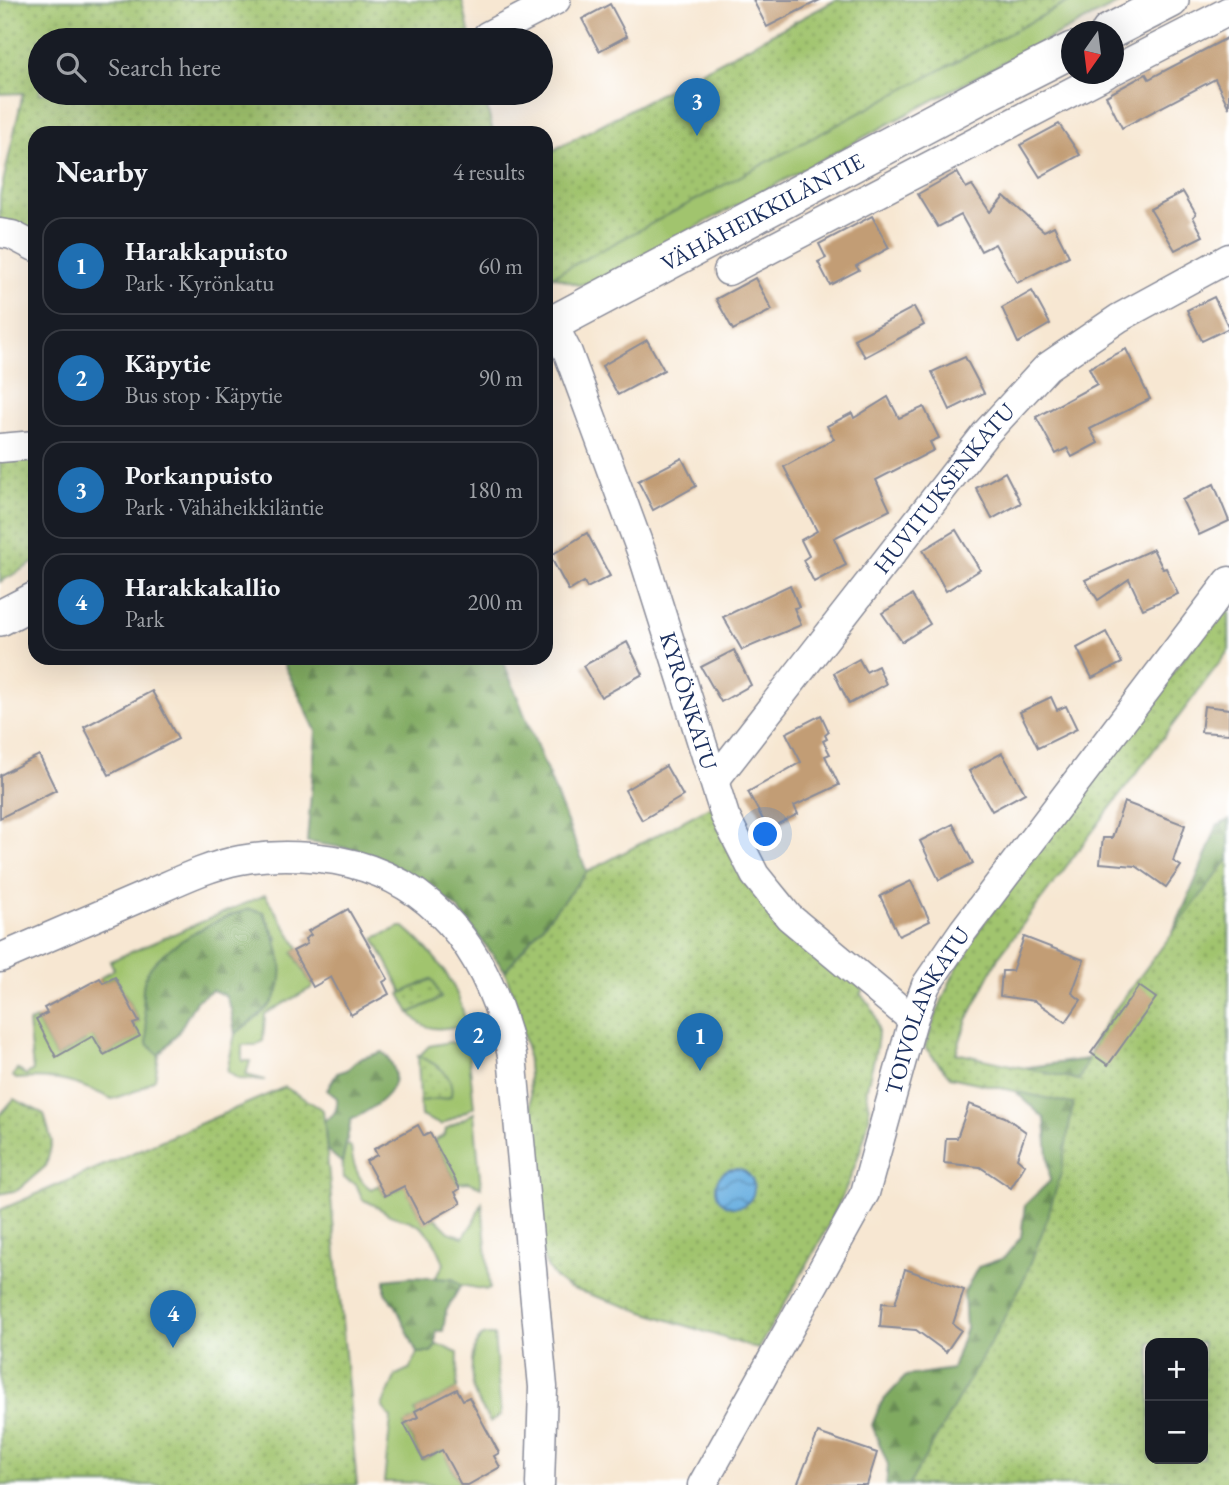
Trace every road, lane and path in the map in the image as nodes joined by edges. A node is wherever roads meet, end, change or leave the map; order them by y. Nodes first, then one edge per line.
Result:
1 (556, 0) edge
2 (1171, 0) edge
3 (1229, 11) edge
4 (1124, 24) edge
5 (502, 28) edge
6 (1061, 56) edge
7 (1124, 64) edge
8 (1086, 84) edge
9 (979, 97) junction
10 (999, 128) junction
11 (0, 233) edge
12 (28, 244) edge
13 (1229, 258) edge
14 (728, 271) dead end
15 (553, 323) edge
16 (553, 331) edge
17 (28, 446) edge
18 (0, 448) edge
19 (1229, 581) edge
20 (28, 604) edge
21 (0, 618) edge
22 (715, 780) junction
23 (0, 958) edge
24 (913, 1020) junction
25 (540, 1485) edge
26 (702, 1485) edge

1 - 5 street
2 - 4 street
3 - 7 street
6 - 9 street, VÄHÄHEIKKILÄNTIE
8 - 10 street, VÄHÄHEIKKILÄNTIE
9 - 10 street
9 - 15 street, VÄHÄHEIKKILÄNTIE
10 - 14 street, VÄHÄHEIKKILÄNTIE
11 - 12 street
13 - 22 street, HUVITUKSENKATU
16 - 22 street, KYRÖNKATU
17 - 18 street
19 - 24 street, TOIVOLANKATU
20 - 21 street
22 - 24 street, KYRÖNKATU
23 - 25 street
24 - 26 street, TOIVOLANKATU

